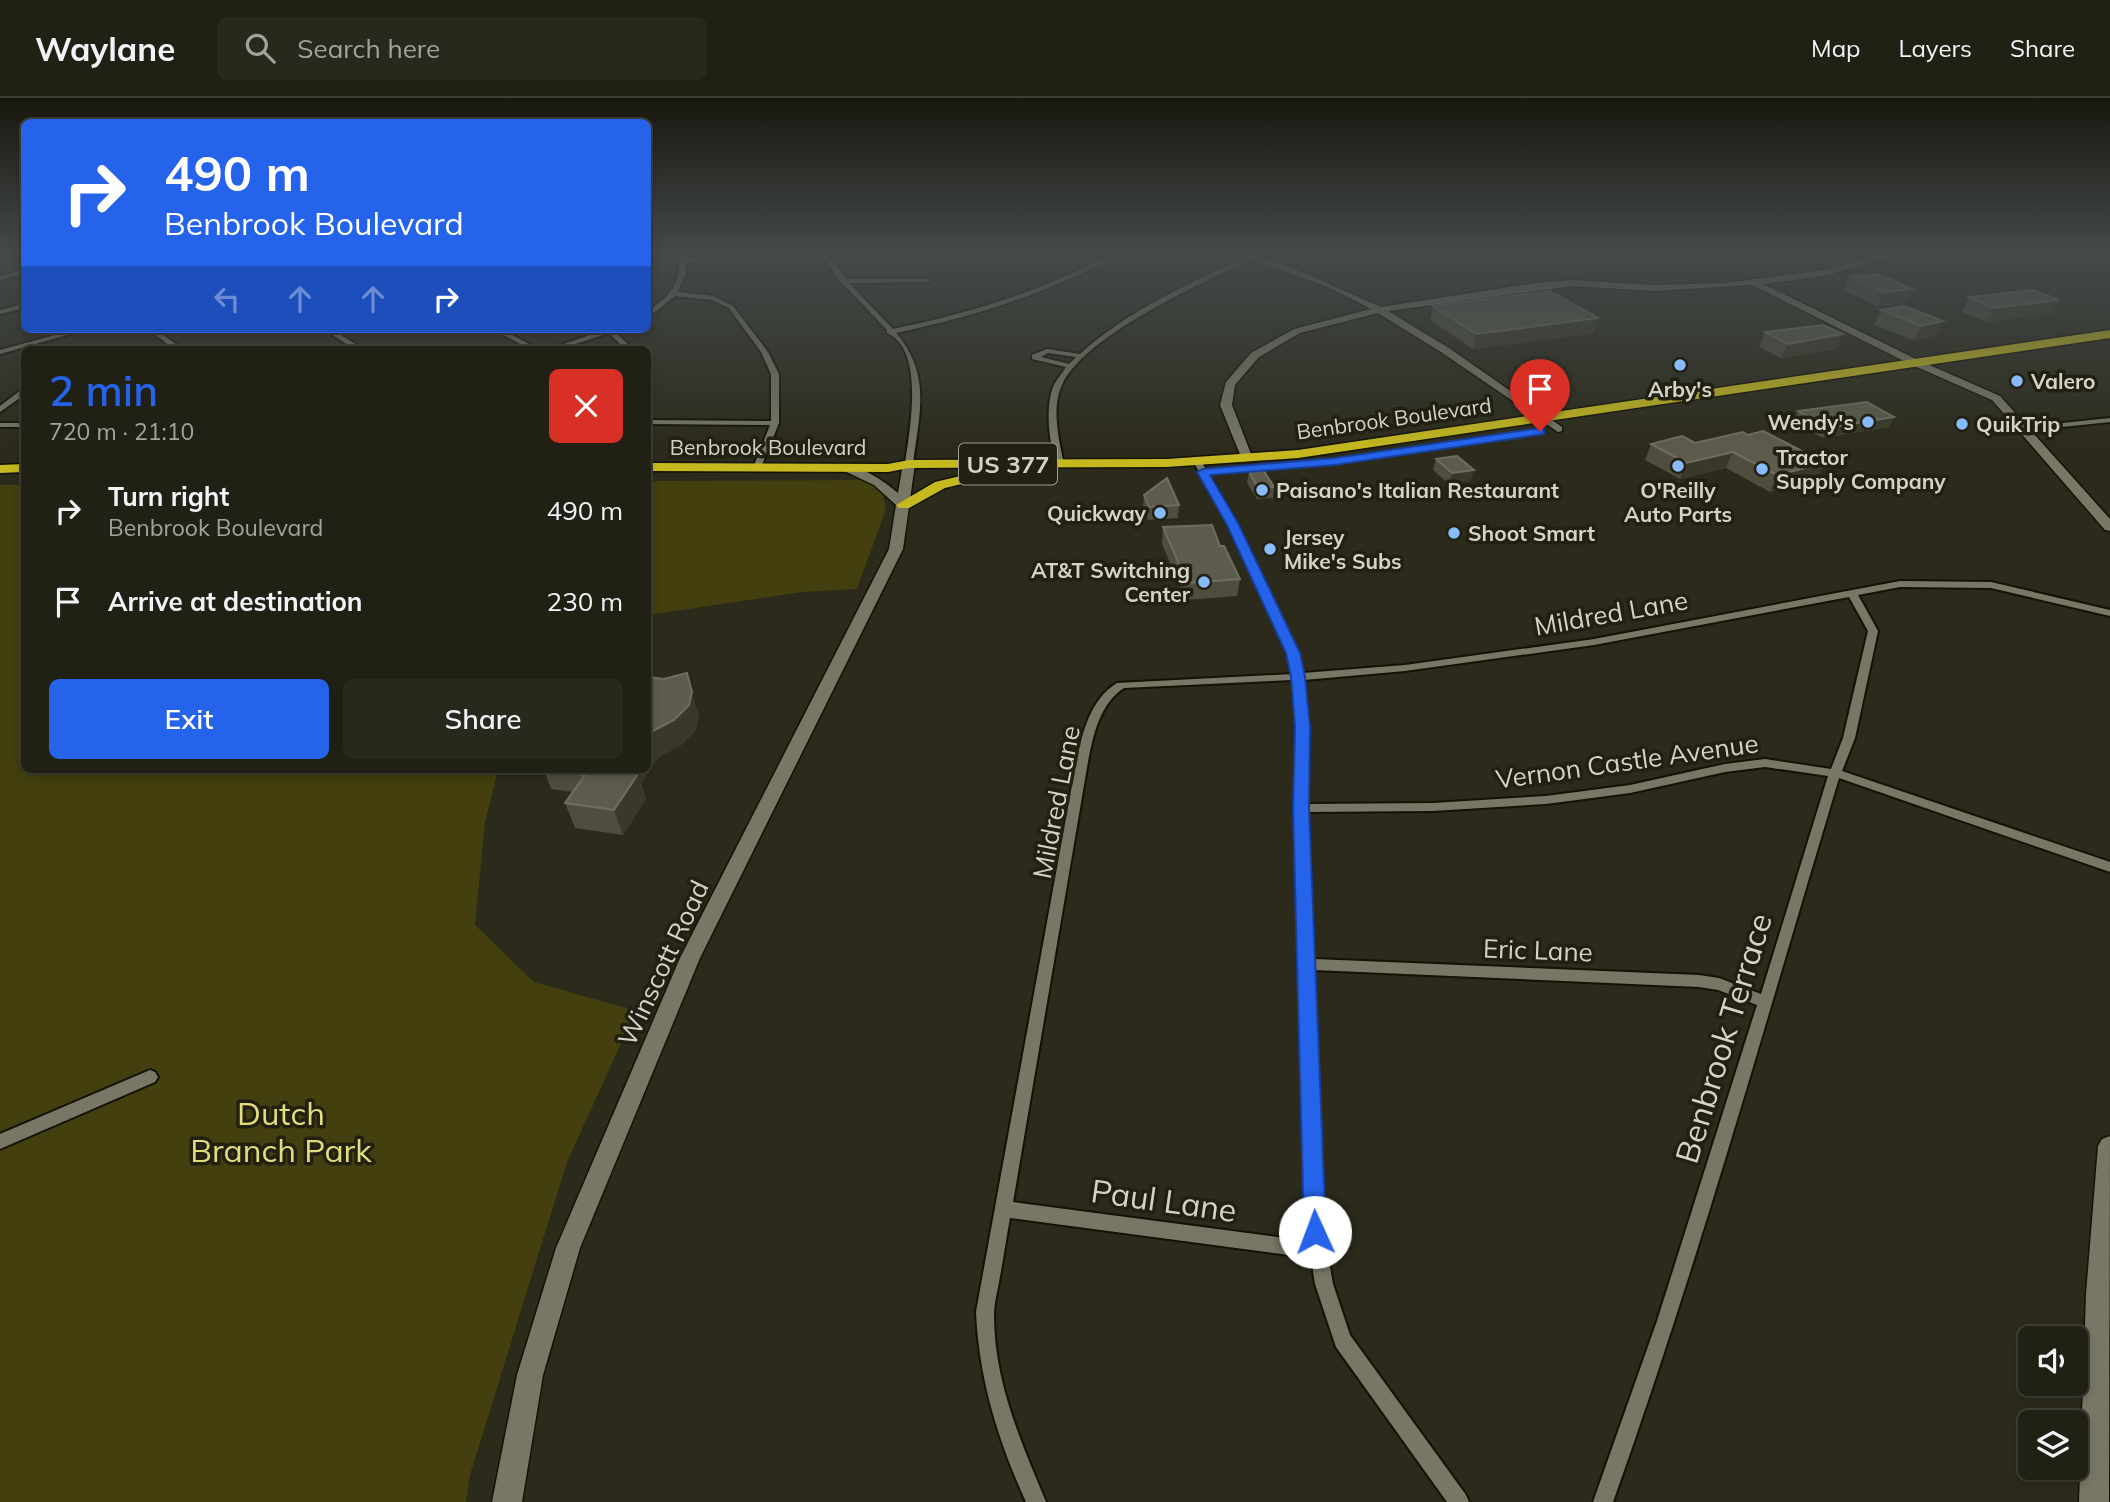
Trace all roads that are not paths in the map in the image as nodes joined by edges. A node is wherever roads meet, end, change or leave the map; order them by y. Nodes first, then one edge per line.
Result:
1 (741, 321) edge
2 (878, 321) edge
3 (946, 321) edge
4 (1133, 321) edge
5 (1340, 321) edge
6 (1402, 321) edge
7 (1831, 321) edge
8 (889, 332) junction
9 (70, 333) edge
10 (157, 333) edge
11 (333, 333) edge
12 (504, 333) edge
13 (604, 333) edge
14 (2110, 334) edge
15 (2110, 344) edge
16 (21, 346) edge
17 (22, 346) edge
18 (174, 346) edge
19 (354, 346) edge
20 (528, 346) edge
21 (563, 346) edge
22 (0, 352) edge
23 (1081, 356) junction
24 (1914, 362) junction
25 (1069, 366) junction
26 (1936, 371) junction
27 (21, 394) edge
28 (0, 410) edge
29 (1542, 418) junction
30 (2110, 420) edge
31 (651, 422) edge
32 (775, 423) junction
33 (0, 425) edge
34 (21, 425) edge
35 (1558, 429) junction
36 (2024, 429) junction
37 (1247, 459) junction
38 (1060, 464) junction
39 (651, 467) edge
40 (1200, 467) junction
41 (21, 468) edge
42 (757, 468) junction
43 (844, 468) junction
44 (0, 469) edge
45 (901, 469) junction
46 (976, 476) junction
47 (904, 505) junction
48 (2110, 527) edge
49 (1851, 592) junction
50 (2110, 613) edge
51 (1298, 677) junction
52 (1835, 773) junction
53 (1301, 808) junction
54 (2110, 867) edge
55 (1307, 964) junction
56 (1763, 1001) junction
57 (150, 1077) dead end
58 (0, 1142) edge
59 (2110, 1146) edge
60 (1002, 1209) junction
61 (1318, 1251) junction
62 (507, 1502) edge
63 (1036, 1502) edge
64 (1459, 1502) edge
65 (1603, 1502) edge
66 (2094, 1502) edge

1 - 32 street
2 - 8 street
3 - 8 street
4 - 23 street
5 - 37 street
6 - 29 street
7 - 24 street
8 - 45 street
9 - 17 street
10 - 18 street
11 - 19 street
12 - 20 street
13 - 21 street
14 - 24 highway, Benbrook Boulevard / US 377
15 - 26 highway, Benbrook Boulevard / US 377
16 - 22 street
23 - 25 street
23 - 25 street
24 - 26 street
24 - 29 highway, Benbrook Boulevard / US 377
25 - 38 street
26 - 35 highway, Benbrook Boulevard / US 377
26 - 36 street
27 - 28 street
29 - 35 street
29 - 37 highway, Benbrook Boulevard / US 377
30 - 36 street
31 - 32 street
32 - 42 street
33 - 34 street
35 - 40 highway, Benbrook Boulevard / US 377
36 - 48 street
37 - 40 highway, Benbrook Boulevard / US 377
38 - 40 highway, Benbrook Boulevard / US 377
38 - 45 highway, Benbrook Boulevard / US 377
39 - 42 highway, Benbrook Boulevard / US 377
40 - 46 highway, Benbrook Boulevard / US 377
40 - 51 street
41 - 44 highway
42 - 43 highway, Benbrook Boulevard / US 377
43 - 45 highway, Benbrook Boulevard / US 377
43 - 47 street
45 - 46 highway, Benbrook Boulevard / US 377
45 - 47 street, Winscott Road
46 - 47 highway
47 - 62 street, Winscott Road
49 - 50 street, Mildred Lane
49 - 51 street, Mildred Lane
49 - 52 street, Benbrook Terrace
51 - 53 street
51 - 60 street, Mildred Lane
52 - 53 street, Vernon Castle Avenue
52 - 54 street, Vernon Castle Avenue
52 - 56 street, Benbrook Terrace
53 - 55 street
55 - 56 street, Eric Lane
55 - 61 street
56 - 65 street, Benbrook Terrace
57 - 58 street
59 - 66 street
60 - 61 street, Paul Lane
60 - 63 street, Mildred Lane
61 - 64 street

